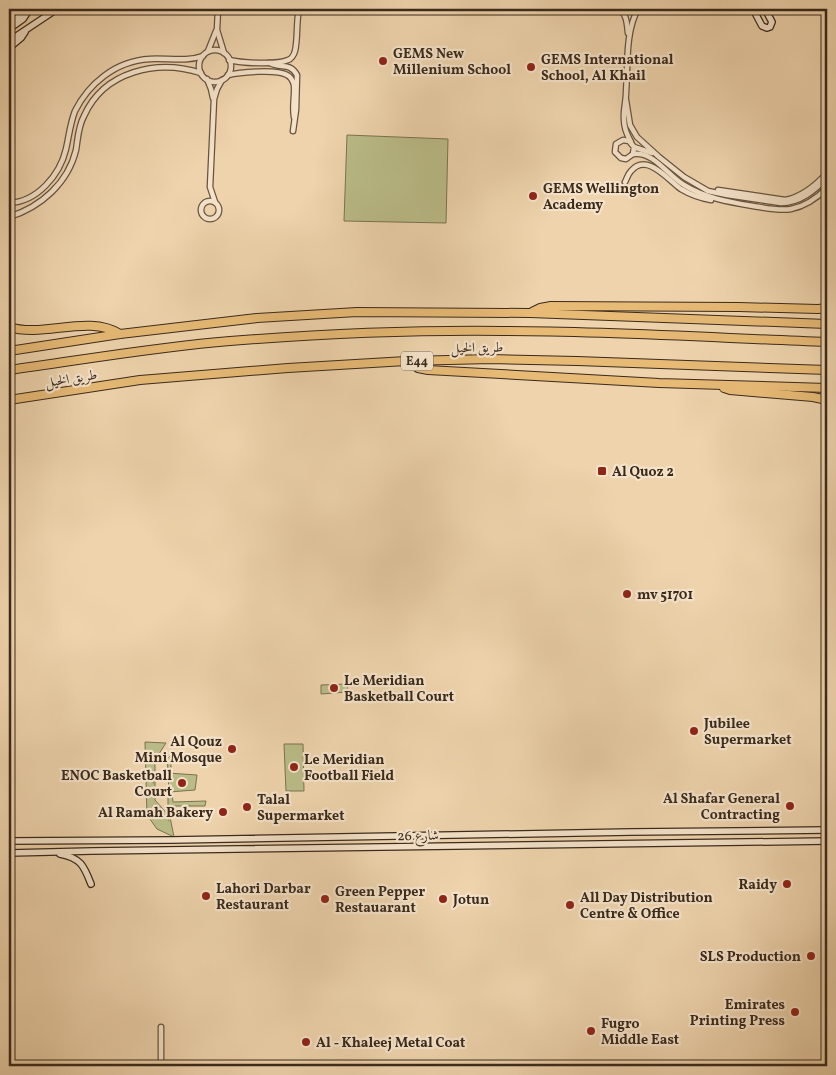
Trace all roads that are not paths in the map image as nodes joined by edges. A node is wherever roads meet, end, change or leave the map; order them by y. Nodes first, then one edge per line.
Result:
1 (15, 9) edge
2 (30, 9) edge
3 (57, 9) edge
4 (218, 9) edge
5 (295, 9) edge
6 (299, 9) edge
7 (619, 9) edge
8 (638, 9) edge
9 (753, 9) edge
10 (765, 9) edge
11 (9, 13) edge
12 (297, 17) junction
13 (9, 23) edge
14 (9, 29) edge
15 (25, 30) junction
16 (217, 30) junction
17 (629, 37) junction
18 (9, 41) edge
19 (9, 48) edge
20 (224, 53) junction
21 (205, 54) junction
22 (229, 60) junction
23 (269, 62) junction
24 (201, 73) junction
25 (228, 75) junction
26 (206, 79) junction
27 (222, 80) junction
28 (214, 99) junction
29 (626, 100) junction
30 (294, 117) junction
31 (293, 131) dead end
32 (632, 144) junction
33 (633, 154) junction
34 (659, 157) junction
35 (827, 173) edge
36 (827, 178) edge
37 (625, 182) dead end
38 (210, 187) junction
39 (704, 188) junction
40 (827, 188) edge
41 (715, 198) junction
42 (203, 202) junction
43 (215, 202) junction
44 (9, 205) edge
45 (9, 216) edge
46 (827, 308) edge
47 (530, 313) junction
48 (827, 324) edge
49 (9, 327) edge
50 (120, 334) junction
51 (827, 342) edge
52 (9, 351) edge
53 (406, 361) junction
54 (9, 370) edge
55 (827, 370) edge
56 (716, 384) junction
57 (827, 388) edge
58 (9, 400) edge
59 (827, 400) edge
60 (827, 830) edge
61 (515, 834) junction
62 (104, 840) junction
63 (9, 841) edge
64 (827, 842) edge
65 (512, 846) junction
66 (92, 851) junction
67 (46, 852) junction
68 (9, 853) edge
69 (91, 884) dead end
70 (161, 1027) dead end
71 (162, 1066) edge

1 - 11 street
2 - 13 street
2 - 14 street
3 - 15 street
4 - 16 street
5 - 12 street
6 - 12 street
7 - 17 street
8 - 17 street
9 - 10 street
12 - 23 street
15 - 18 street
15 - 19 street
16 - 20 street
16 - 21 street
17 - 29 street
20 - 21 street
20 - 22 street
21 - 24 street
21 - 44 street
22 - 23 street
22 - 25 street
23 - 30 street
24 - 26 street
24 - 45 street
25 - 27 street
25 - 30 street
26 - 27 street
26 - 28 street
27 - 28 street
28 - 38 street
29 - 32 street
29 - 34 street
30 - 31 street
32 - 33 street
32 - 33 street
32 - 34 street
33 - 41 street
34 - 39 street
35 - 39 street
36 - 39 street
37 - 41 street
38 - 42 street
38 - 43 street
40 - 41 street
42 - 43 street
42 - 43 street
46 - 47 highway
47 - 48 highway
47 - 50 highway
49 - 50 highway
50 - 52 highway
51 - 54 highway, طريق الخيل / E44
53 - 55 highway, طريق الخيل / E44
53 - 56 highway
53 - 58 highway, طريق الخيل / E44
56 - 57 highway
56 - 59 highway
60 - 61 street, شارع 26
61 - 62 street, شارع 26
61 - 65 street
62 - 63 street, شارع 26
62 - 66 street
64 - 65 street, شارع 26
65 - 66 street, شارع 26
66 - 67 street, شارع 26
67 - 68 street, شارع 26
67 - 69 street
70 - 71 street

